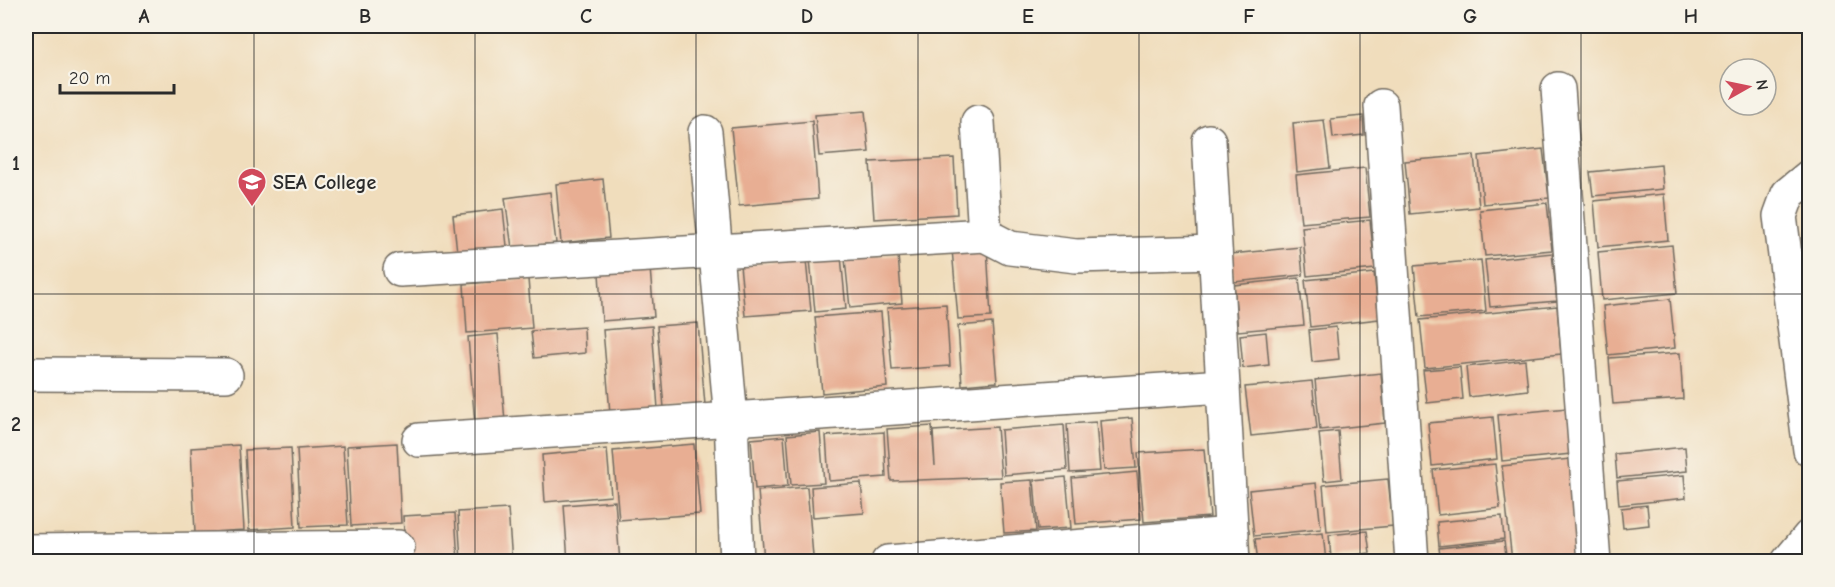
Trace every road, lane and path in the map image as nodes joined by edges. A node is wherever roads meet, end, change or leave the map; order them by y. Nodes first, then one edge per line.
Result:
1 (1558, 89) dead end
2 (1381, 106) dead end
3 (978, 122) dead end
4 (705, 132) dead end
5 (1209, 141) dead end
6 (1809, 176) edge
7 (986, 235) junction
8 (714, 251) junction
9 (1215, 252) junction
10 (400, 270) dead end
11 (26, 374) edge
12 (226, 375) dead end
13 (1223, 386) junction
14 (731, 419) junction
15 (419, 440) dead end
16 (1809, 450) edge
17 (1809, 536) edge
18 (398, 547) dead end
19 (1233, 548) edge
20 (26, 550) edge
21 (253, 555) edge
22 (737, 561) edge
23 (888, 561) edge
24 (1412, 561) edge
25 (1594, 561) edge
26 (1788, 561) edge

1 - 25 street
2 - 24 street
3 - 7 street
4 - 8 street
5 - 9 street
6 - 16 street
7 - 8 street
7 - 9 street
8 - 10 street
8 - 14 street
9 - 13 street
11 - 12 street
13 - 14 street
13 - 19 street
14 - 15 street
14 - 22 street
17 - 26 street
18 - 21 street
19 - 23 street
20 - 21 street

